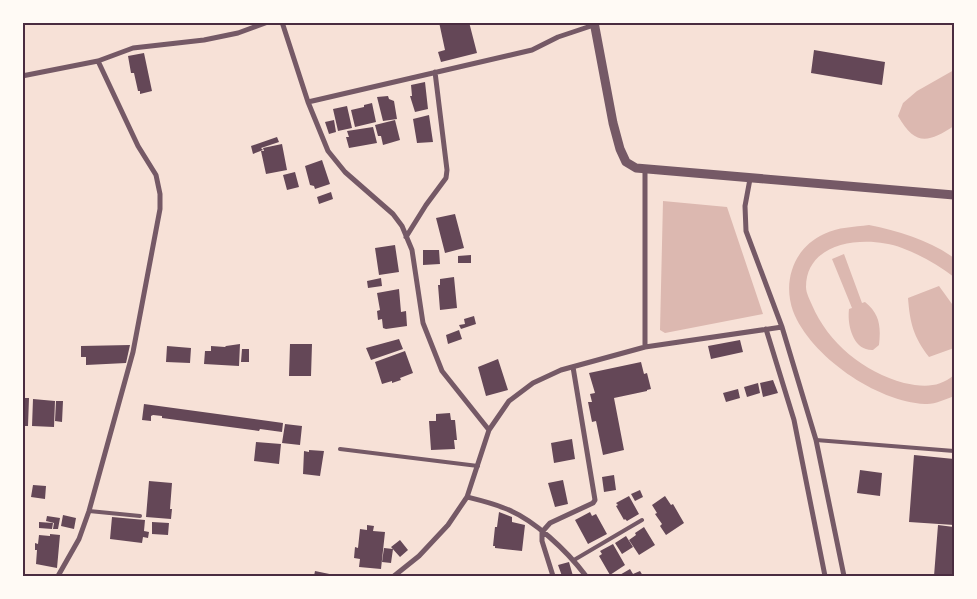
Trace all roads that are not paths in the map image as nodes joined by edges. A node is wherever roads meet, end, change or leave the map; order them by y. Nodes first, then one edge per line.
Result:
1 (268, 22) edge
2 (282, 22) edge
3 (594, 24) edge
4 (98, 61) junction
5 (435, 72) junction
6 (22, 76) edge
7 (308, 102) junction
8 (645, 170) junction
9 (750, 178) junction
10 (954, 195) edge
11 (406, 237) junction
12 (782, 327) junction
13 (766, 329) junction
14 (645, 347) junction
15 (573, 367) junction
16 (489, 430) junction
17 (816, 440) junction
18 (340, 449) dead end
19 (954, 451) edge
20 (478, 466) junction
21 (467, 497) junction
22 (90, 511) junction
23 (140, 516) dead end
24 (642, 520) dead end
25 (542, 532) junction
26 (574, 560) junction
27 (58, 576) edge
28 (394, 576) edge
29 (553, 576) edge
30 (586, 576) edge
31 (824, 576) edge
32 (844, 576) edge

1 - 4 street
2 - 7 street
3 - 5 street
3 - 8 street
4 - 6 street
4 - 22 street
5 - 7 street
5 - 11 street
7 - 11 street
8 - 9 street
8 - 14 street
9 - 10 street
9 - 12 street
11 - 16 street
12 - 13 street
12 - 17 street
13 - 14 street
13 - 31 street
14 - 15 street
15 - 16 street
15 - 25 street
16 - 20 street
17 - 19 lane
17 - 32 street
18 - 20 lane
20 - 21 street
21 - 25 street
21 - 28 street
22 - 23 lane
22 - 27 street
24 - 26 lane
25 - 26 street
25 - 29 street
26 - 30 street

